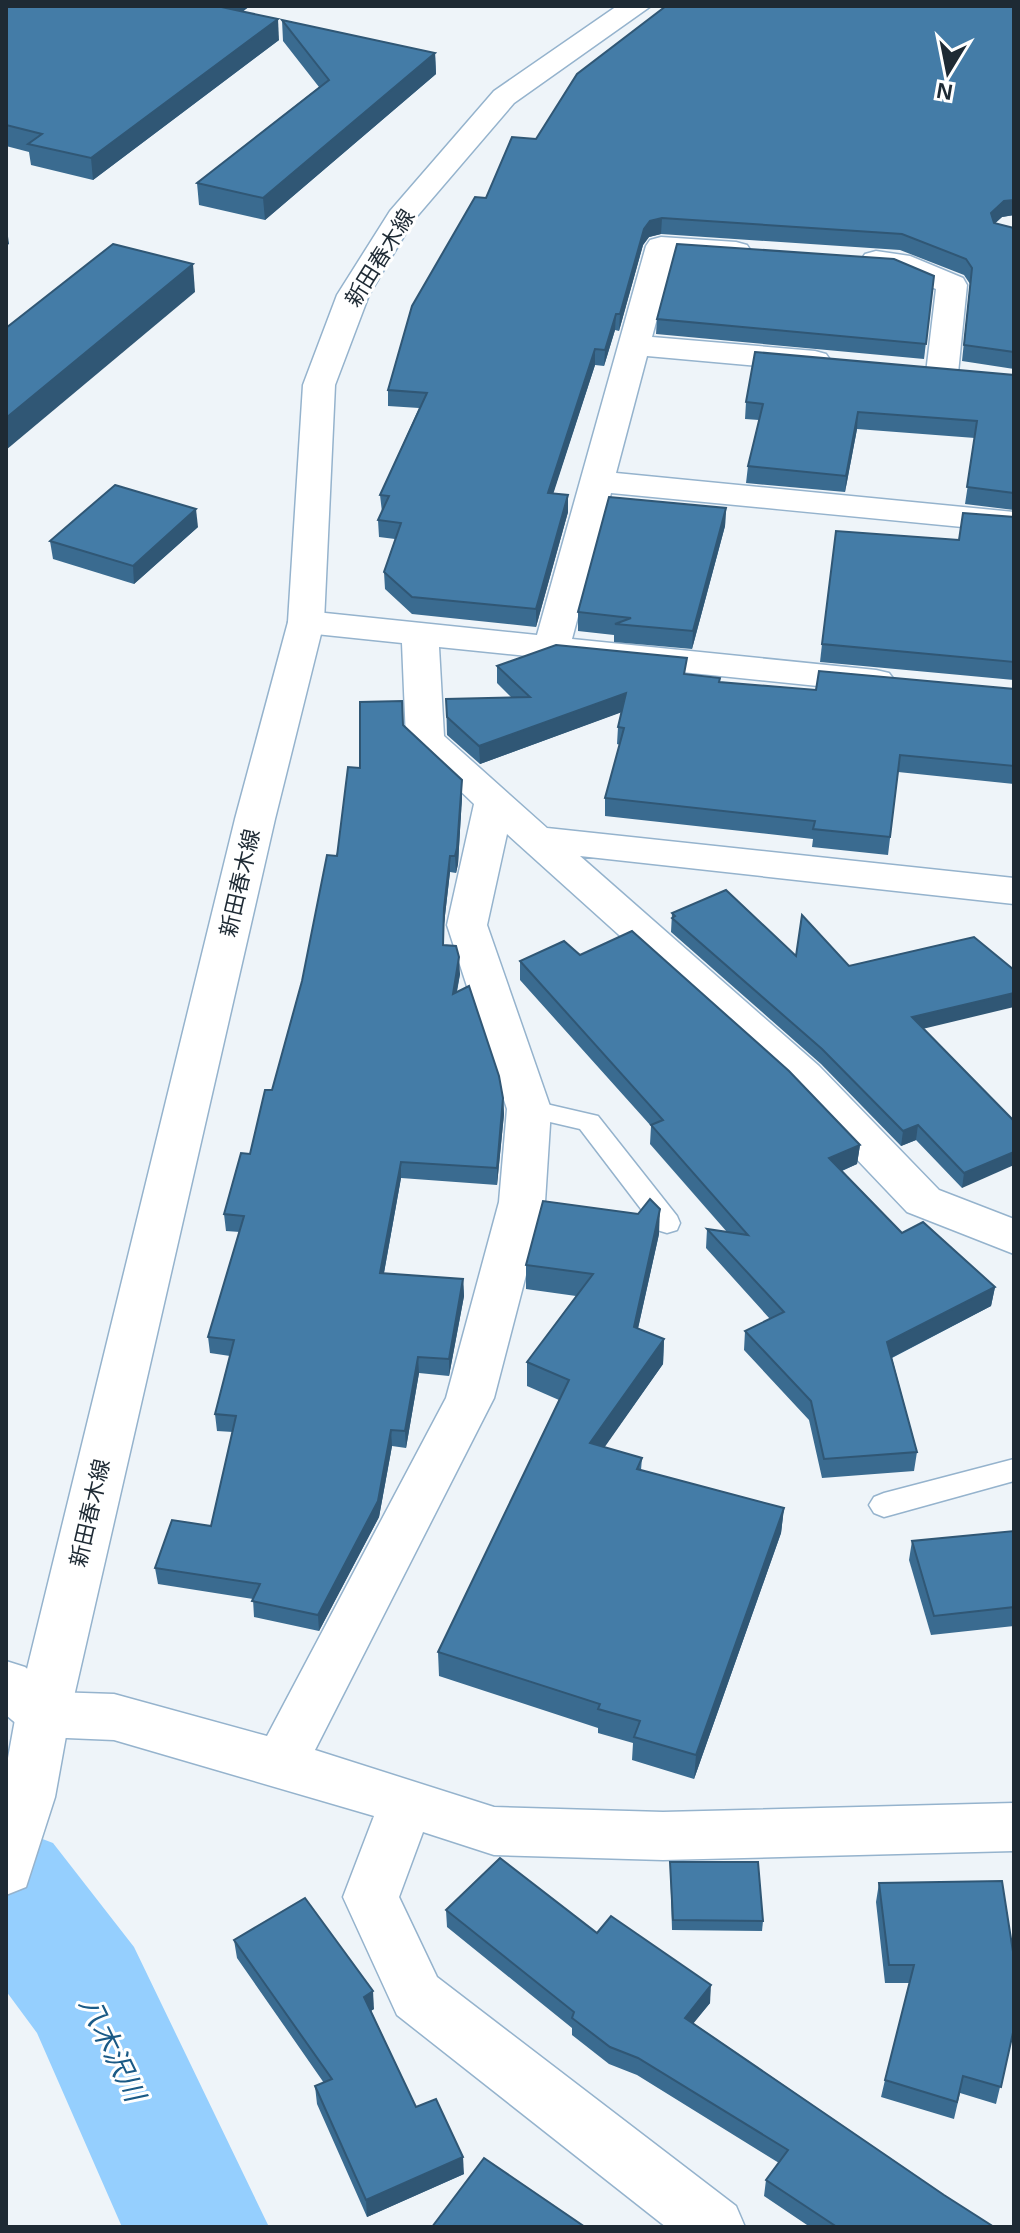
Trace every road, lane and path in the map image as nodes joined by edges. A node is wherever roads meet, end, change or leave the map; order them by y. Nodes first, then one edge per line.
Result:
1 (638, 6) edge
2 (772, 253) edge
3 (852, 259) edge
4 (634, 345) junction
5 (849, 365) edge
6 (941, 373) edge
7 (597, 481) junction
8 (1014, 522) edge
9 (306, 622) junction
10 (420, 633) junction
11 (551, 650) junction
12 (906, 684) edge
13 (494, 801) junction
14 (536, 839) junction
15 (1014, 891) edge
16 (529, 1109) junction
17 (667, 1223) dead end
18 (1014, 1237) edge
19 (1014, 1470) edge
20 (884, 1505) dead end
21 (24, 1698) edge
22 (281, 1763) junction
23 (406, 1804) junction
24 (1014, 1827) edge
25 (6, 1870) edge
26 (714, 2227) edge

1 - 9 street, 新田春木線
2 - 4 street
3 - 6 street
4 - 5 street
4 - 7 street
7 - 8 street
7 - 11 street
9 - 10 street
9 - 21 street, 新田春木線
10 - 11 street
10 - 13 street
11 - 12 street
13 - 14 street
13 - 16 street
14 - 15 street
14 - 18 street
16 - 17 lane
16 - 22 street
19 - 20 lane
21 - 22 street
21 - 25 street, 新田春木線
22 - 23 street
23 - 24 street
23 - 26 street

